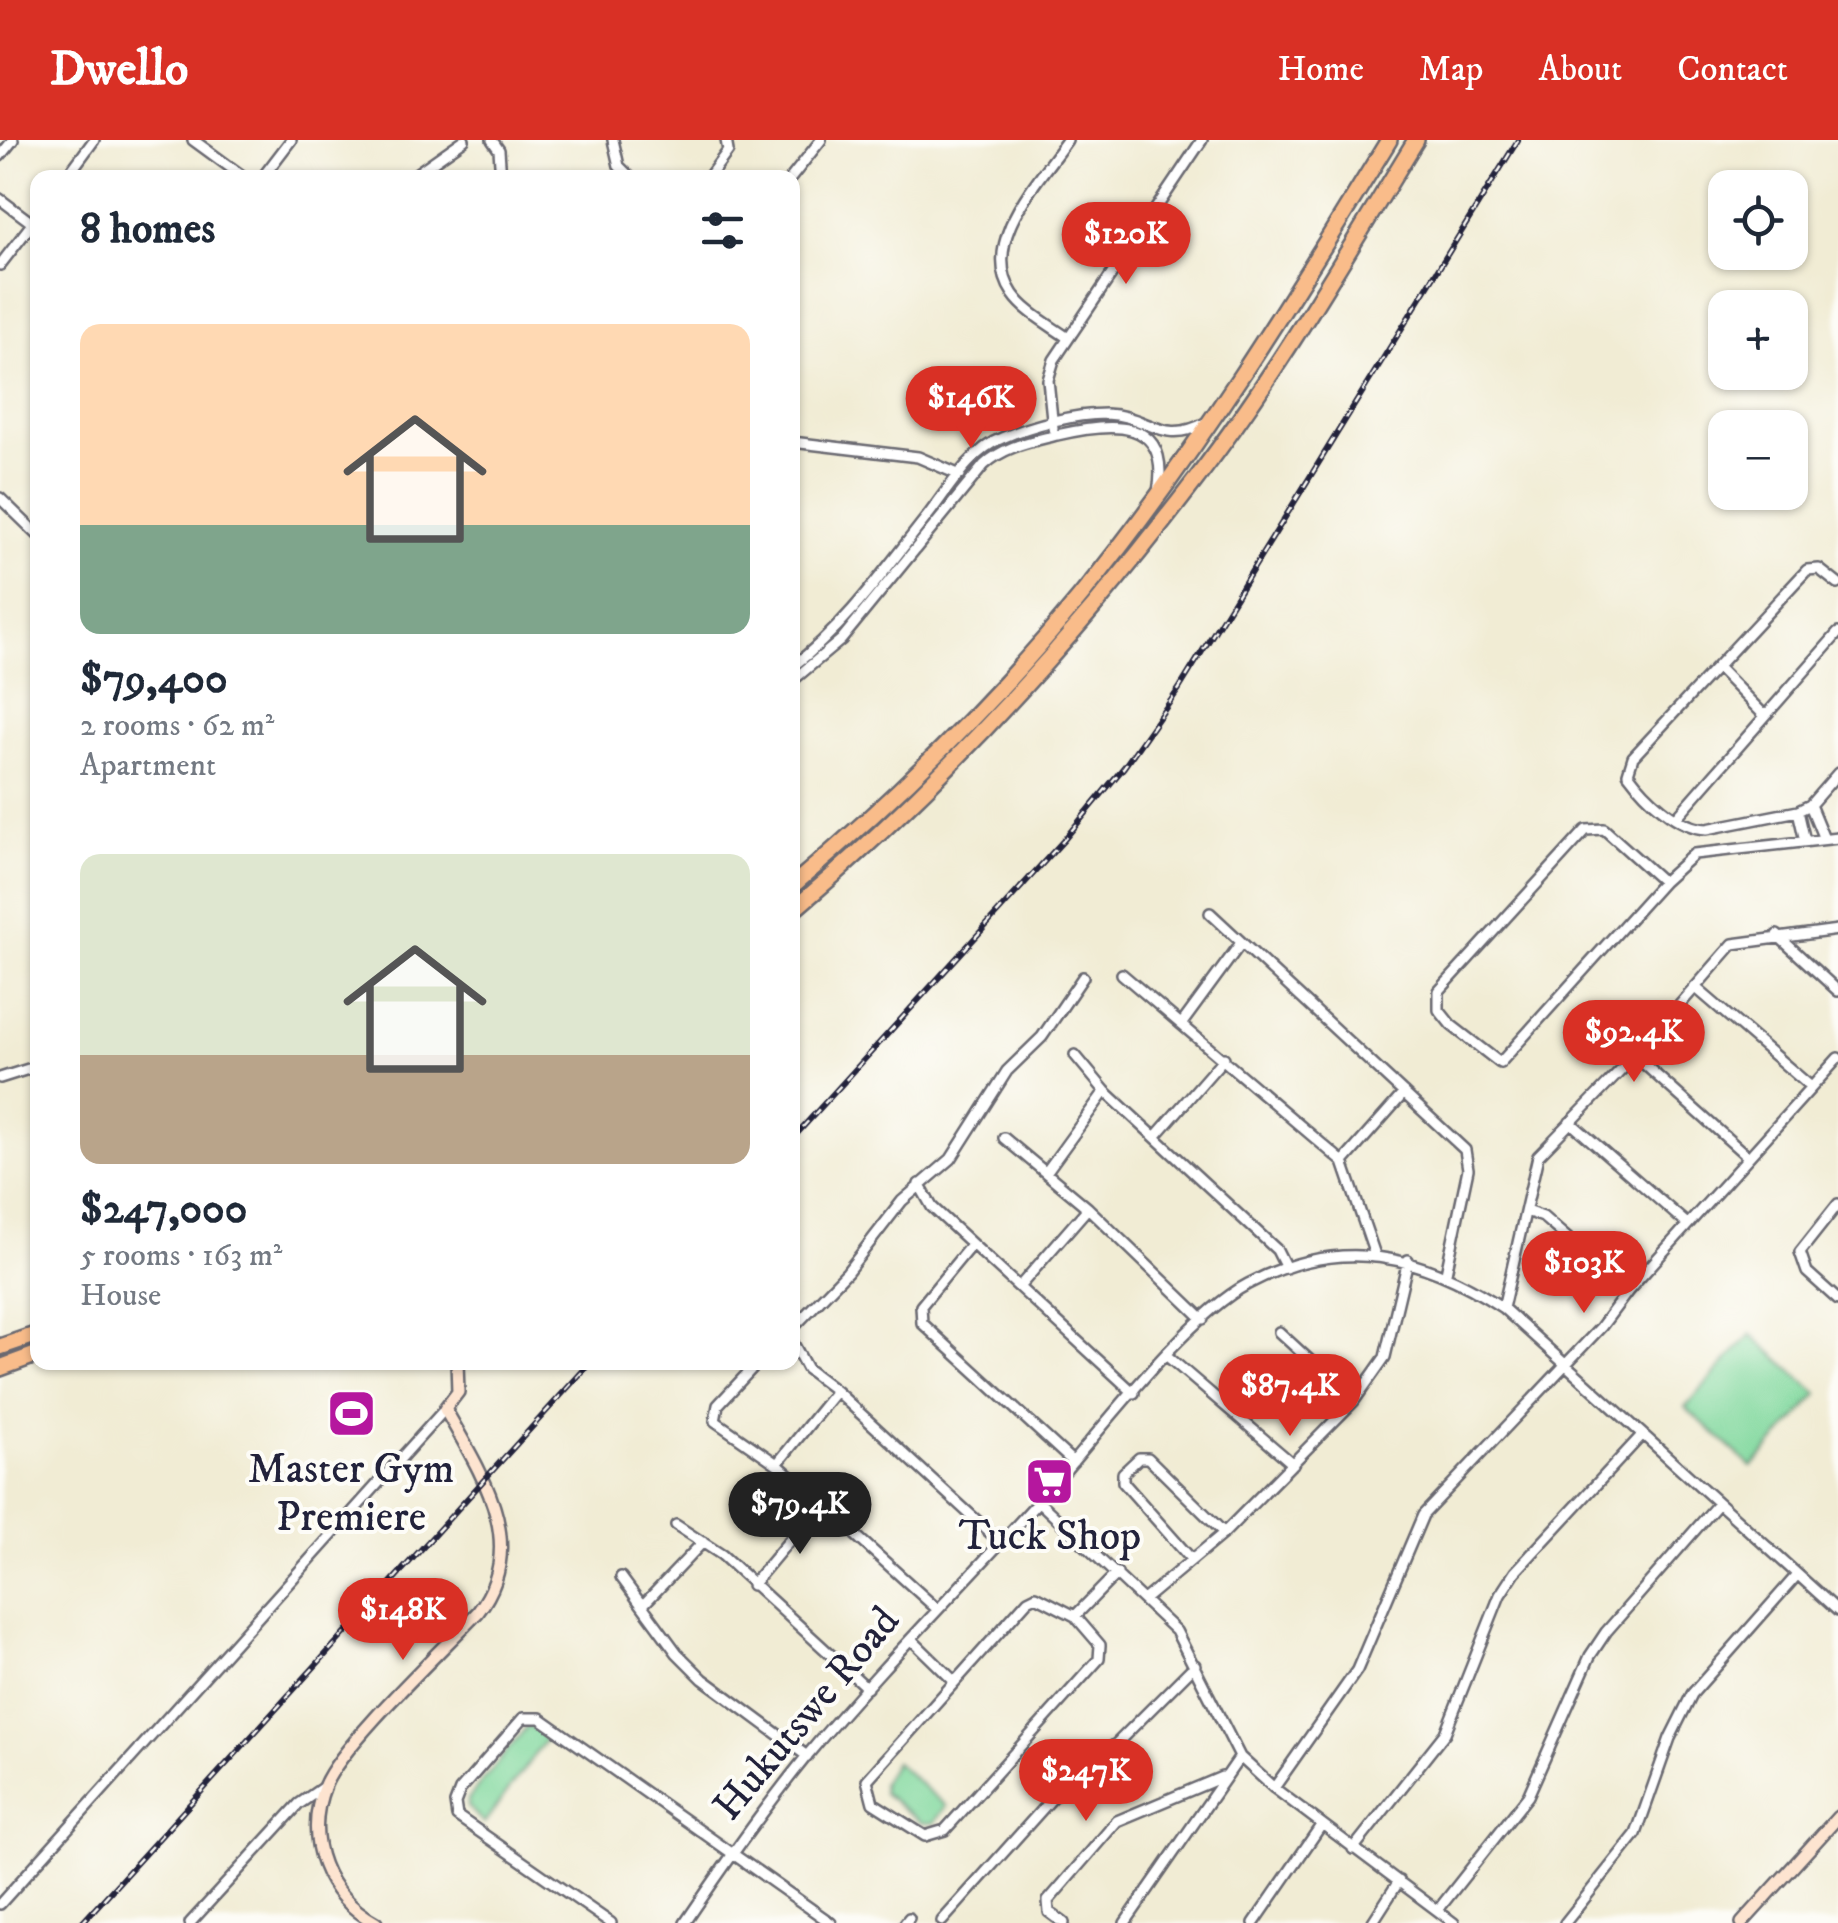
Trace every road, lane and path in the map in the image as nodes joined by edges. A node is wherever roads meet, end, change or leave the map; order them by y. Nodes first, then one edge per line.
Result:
1 (12, 140) edge
2 (94, 140) edge
3 (193, 140) edge
4 (292, 140) edge
5 (464, 140) edge
6 (492, 140) edge
7 (613, 140) edge
8 (726, 140) edge
9 (821, 140) edge
10 (1067, 140) edge
11 (1202, 140) edge
12 (1390, 140) edge
13 (1416, 140) edge
14 (0, 156) edge
15 (72, 170) edge
16 (233, 170) edge
17 (268, 170) edge
18 (421, 170) edge
19 (500, 170) edge
20 (623, 170) edge
21 (714, 170) edge
22 (797, 170) edge
23 (0, 199) edge
24 (30, 217) edge
25 (30, 226) edge
26 (0, 264) edge
27 (1068, 338) junction
28 (1214, 418) junction
29 (1052, 424) junction
30 (1054, 436) junction
31 (800, 443) edge
32 (960, 475) junction
33 (0, 498) edge
34 (1156, 500) junction
35 (30, 526) edge
36 (1838, 584) edge
37 (1838, 634) edge
38 (800, 661) edge
39 (1717, 667) junction
40 (800, 674) edge
41 (1764, 714) junction
42 (1838, 773) edge
43 (1810, 805) junction
44 (1798, 811) junction
45 (1676, 818) junction
46 (1838, 838) edge
47 (1824, 839) junction
48 (1805, 841) junction
49 (800, 878) edge
50 (1662, 882) junction
51 (800, 904) edge
52 (1210, 913) dead end
53 (1838, 930) edge
54 (1777, 935) junction
55 (1241, 943) junction
56 (1122, 974) dead end
57 (1083, 977) dead end
58 (1695, 987) junction
59 (1838, 992) edge
60 (1183, 1022) junction
61 (1074, 1056) dead end
62 (1635, 1056) junction
63 (1224, 1058) junction
64 (1838, 1058) edge
65 (30, 1069) edge
66 (0, 1078) edge
67 (1810, 1088) junction
68 (1105, 1091) junction
69 (1404, 1093) junction
70 (1570, 1122) junction
71 (1155, 1137) junction
72 (1004, 1138) dead end
73 (1748, 1157) junction
74 (1343, 1162) junction
75 (1047, 1172) junction
76 (919, 1184) junction
77 (1838, 1204) edge
78 (1088, 1208) junction
79 (1526, 1211) junction
80 (1687, 1224) junction
81 (972, 1244) junction
82 (1375, 1255) junction
83 (1408, 1260) junction
84 (1286, 1268) junction
85 (1446, 1272) junction
86 (1019, 1287) junction
87 (1628, 1292) junction
88 (1838, 1300) edge
89 (1504, 1308) junction
90 (1203, 1318) junction
91 (800, 1321) edge
92 (1279, 1332) dead end
93 (30, 1337) edge
94 (0, 1347) edge
95 (800, 1356) edge
96 (1167, 1356) junction
97 (30, 1357) edge
98 (1564, 1362) junction
99 (0, 1368) edge
100 (458, 1370) edge
101 (751, 1370) edge
102 (836, 1392) junction
103 (1134, 1393) junction
104 (1354, 1401) junction
105 (444, 1408) junction
106 (1642, 1435) junction
107 (1072, 1462) junction
108 (777, 1464) junction
109 (1293, 1464) junction
110 (1038, 1501) junction
111 (819, 1505) junction
112 (1718, 1505) junction
113 (676, 1524) dead end
114 (1224, 1533) junction
115 (703, 1542) junction
116 (1000, 1542) junction
117 (1192, 1560) junction
118 (1118, 1573) junction
119 (1798, 1574) junction
120 (622, 1577) dead end
121 (752, 1585) junction
122 (1145, 1599) junction
123 (643, 1605) junction
124 (937, 1609) junction
125 (1838, 1611) edge
126 (1075, 1616) junction
127 (911, 1639) junction
128 (1195, 1665) junction
129 (954, 1681) junction
130 (867, 1688) junction
131 (807, 1756) junction
132 (1240, 1757) junction
133 (1222, 1777) junction
134 (325, 1786) junction
135 (1274, 1788) junction
136 (1838, 1817) edge
137 (1322, 1824) junction
138 (1353, 1849) junction
139 (733, 1852) junction
140 (1399, 1881) junction
141 (0, 1904) edge
142 (1438, 1910) junction
143 (942, 1920) dead end
144 (190, 1923) edge
145 (376, 1923) edge
146 (611, 1923) edge
147 (685, 1923) edge
148 (831, 1923) edge
149 (1064, 1923) edge
150 (1125, 1923) edge
151 (1254, 1923) edge
152 (1372, 1923) edge
153 (1454, 1923) edge
154 (1565, 1923) edge
155 (1742, 1923) edge

1 - 14 street
2 - 15 street
3 - 16 street
4 - 17 street
5 - 18 street
6 - 19 street
7 - 20 street
8 - 21 street
9 - 22 street
10 - 27 street
11 - 27 street
12 - 28 highway
13 - 51 highway
23 - 24 street
25 - 26 street
27 - 29 street
28 - 29 street
28 - 34 highway
29 - 30 street
29 - 32 street
30 - 34 street
30 - 40 street
31 - 32 street
32 - 38 street
33 - 35 street
34 - 49 highway
36 - 39 street
37 - 41 street
39 - 41 street
39 - 45 street
41 - 45 street
42 - 43 street
43 - 44 street
43 - 47 street
44 - 45 street
44 - 48 street
46 - 47 street
47 - 48 street
48 - 50 street
50 - 50 street
52 - 55 street
53 - 54 street
54 - 58 street
54 - 59 street
55 - 60 street
55 - 69 street
56 - 60 street
57 - 76 street
58 - 62 street
58 - 67 street
60 - 63 street
61 - 68 street
62 - 70 street
62 - 73 street
63 - 71 street
63 - 74 street
64 - 67 street
65 - 66 street
67 - 73 street
68 - 71 street
68 - 75 street
69 - 74 street
69 - 85 street
70 - 79 street
70 - 80 street
71 - 84 street
72 - 75 street
73 - 80 street
74 - 82 street
75 - 78 street
76 - 81 street
76 - 91 street
77 - 88 street
78 - 86 street
78 - 90 street
79 - 87 street
79 - 89 street
80 - 87 street
81 - 86 street
81 - 107 street
82 - 83 street, Hukutswe Road
82 - 84 street, Hukutswe Road
83 - 85 street, Hukutswe Road
83 - 104 street
84 - 90 street, Hukutswe Road
85 - 89 street, Hukutswe Road
86 - 103 street
87 - 98 street
89 - 98 street, Hukutswe Road
90 - 96 street, Hukutswe Road
92 - 104 street
93 - 94 highway
95 - 102 street
96 - 103 street, Hukutswe Road
96 - 109 street
97 - 99 highway
98 - 106 street, Hukutswe Road
98 - 135 street
100 - 105 street
101 - 108 street
102 - 108 street
102 - 116 street
103 - 107 street, Hukutswe Road
104 - 109 street
105 - 134 street
105 - 141 street
106 - 112 street, Hukutswe Road
106 - 138 street
107 - 110 street, Hukutswe Road
108 - 111 street
109 - 114 street
110 - 116 street, Hukutswe Road
110 - 118 street
111 - 121 street
111 - 124 street
112 - 119 street, Hukutswe Road
112 - 142 street
113 - 115 street
114 - 117 street
114 - 117 street
115 - 121 street
115 - 123 street
116 - 124 street, Hukutswe Road
117 - 122 street
118 - 122 street
118 - 126 street
119 - 125 street, Hukutswe Road
119 - 154 street
120 - 123 street
121 - 130 street
122 - 128 street
123 - 131 street
124 - 127 street, Hukutswe Road
126 - 129 street
126 - 129 street
127 - 129 street
127 - 130 street, Hukutswe Road
128 - 132 street
128 - 143 street
130 - 131 street, Hukutswe Road
131 - 139 street, Hukutswe Road
132 - 133 street
132 - 135 street
133 - 149 street
133 - 150 street
134 - 144 street
134 - 145 street
135 - 137 street
136 - 155 street
137 - 138 street
137 - 151 street
138 - 140 street
139 - 146 street
139 - 147 street, Hukutswe Road
139 - 148 street
140 - 142 street
140 - 152 street
142 - 153 street

